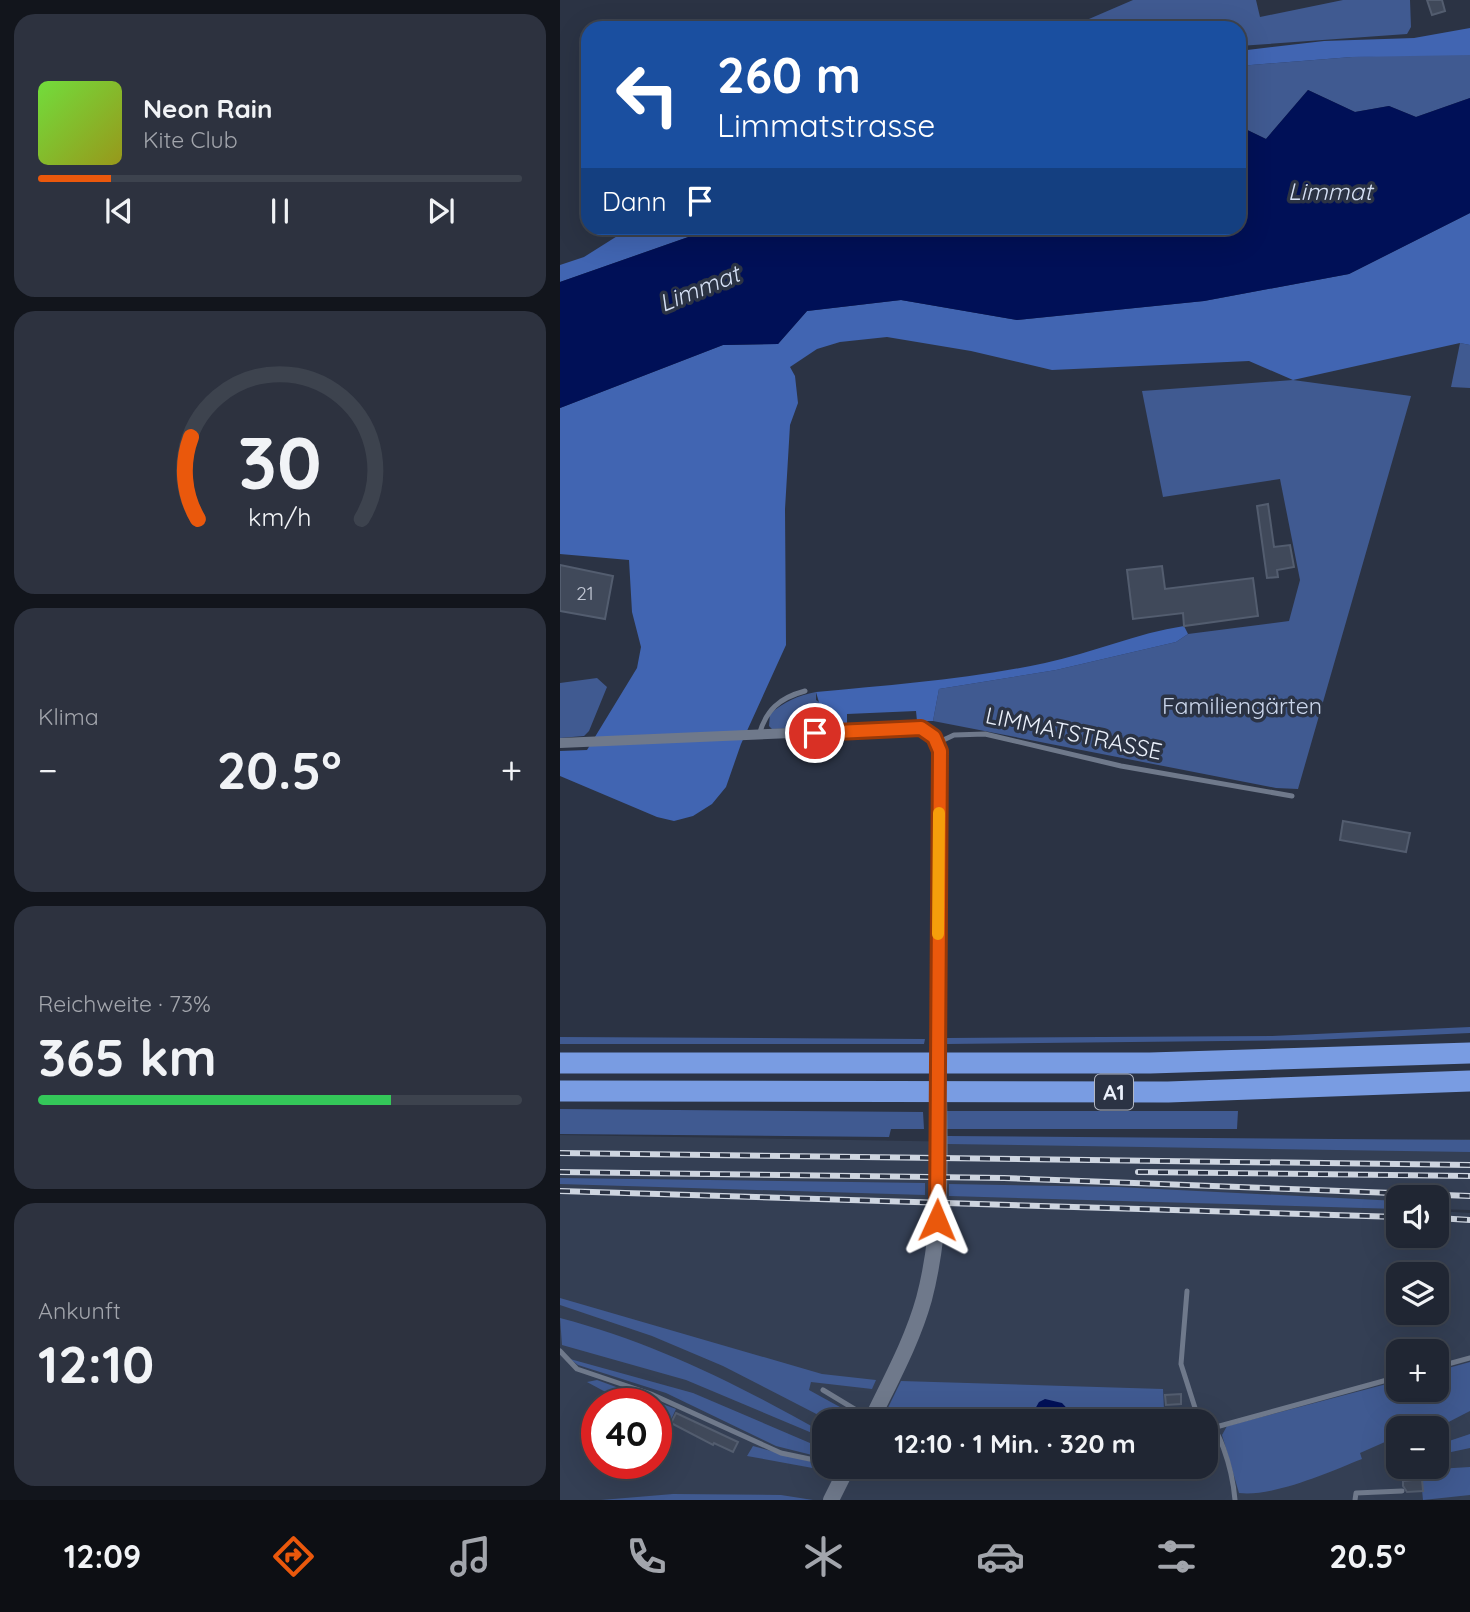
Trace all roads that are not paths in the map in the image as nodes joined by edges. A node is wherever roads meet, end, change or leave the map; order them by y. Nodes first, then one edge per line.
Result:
1 (805, 691) dead end
2 (759, 735) junction
3 (560, 743) edge
4 (937, 743) junction
5 (1292, 796) dead end
6 (938, 1029) joint
7 (1470, 1053) edge
8 (560, 1063) edge
9 (1470, 1082) edge
10 (560, 1091) edge
11 (1187, 1291) dead end
12 (560, 1351) edge
13 (1470, 1358) edge
14 (1449, 1364) edge
15 (1386, 1380) edge
16 (823, 1390) dead end
17 (853, 1409) edge
18 (878, 1409) edge
19 (1195, 1409) edge
20 (1218, 1426) edge
21 (1218, 1435) edge
22 (812, 1459) edge
23 (842, 1479) edge
24 (1402, 1491) dead end
25 (831, 1500) edge
26 (1235, 1500) edge
27 (1355, 1500) edge

1 - 2 lane
2 - 3 street
2 - 4 street
4 - 5 lane, LIMMATSTRASSE
4 - 6 street
6 - 18 street
7 - 8 highway, A1
9 - 10 highway, A1
11 - 19 lane
12 - 22 lane
13 - 14 lane
15 - 20 lane
16 - 17 lane
21 - 26 lane
23 - 25 street
24 - 27 lane

